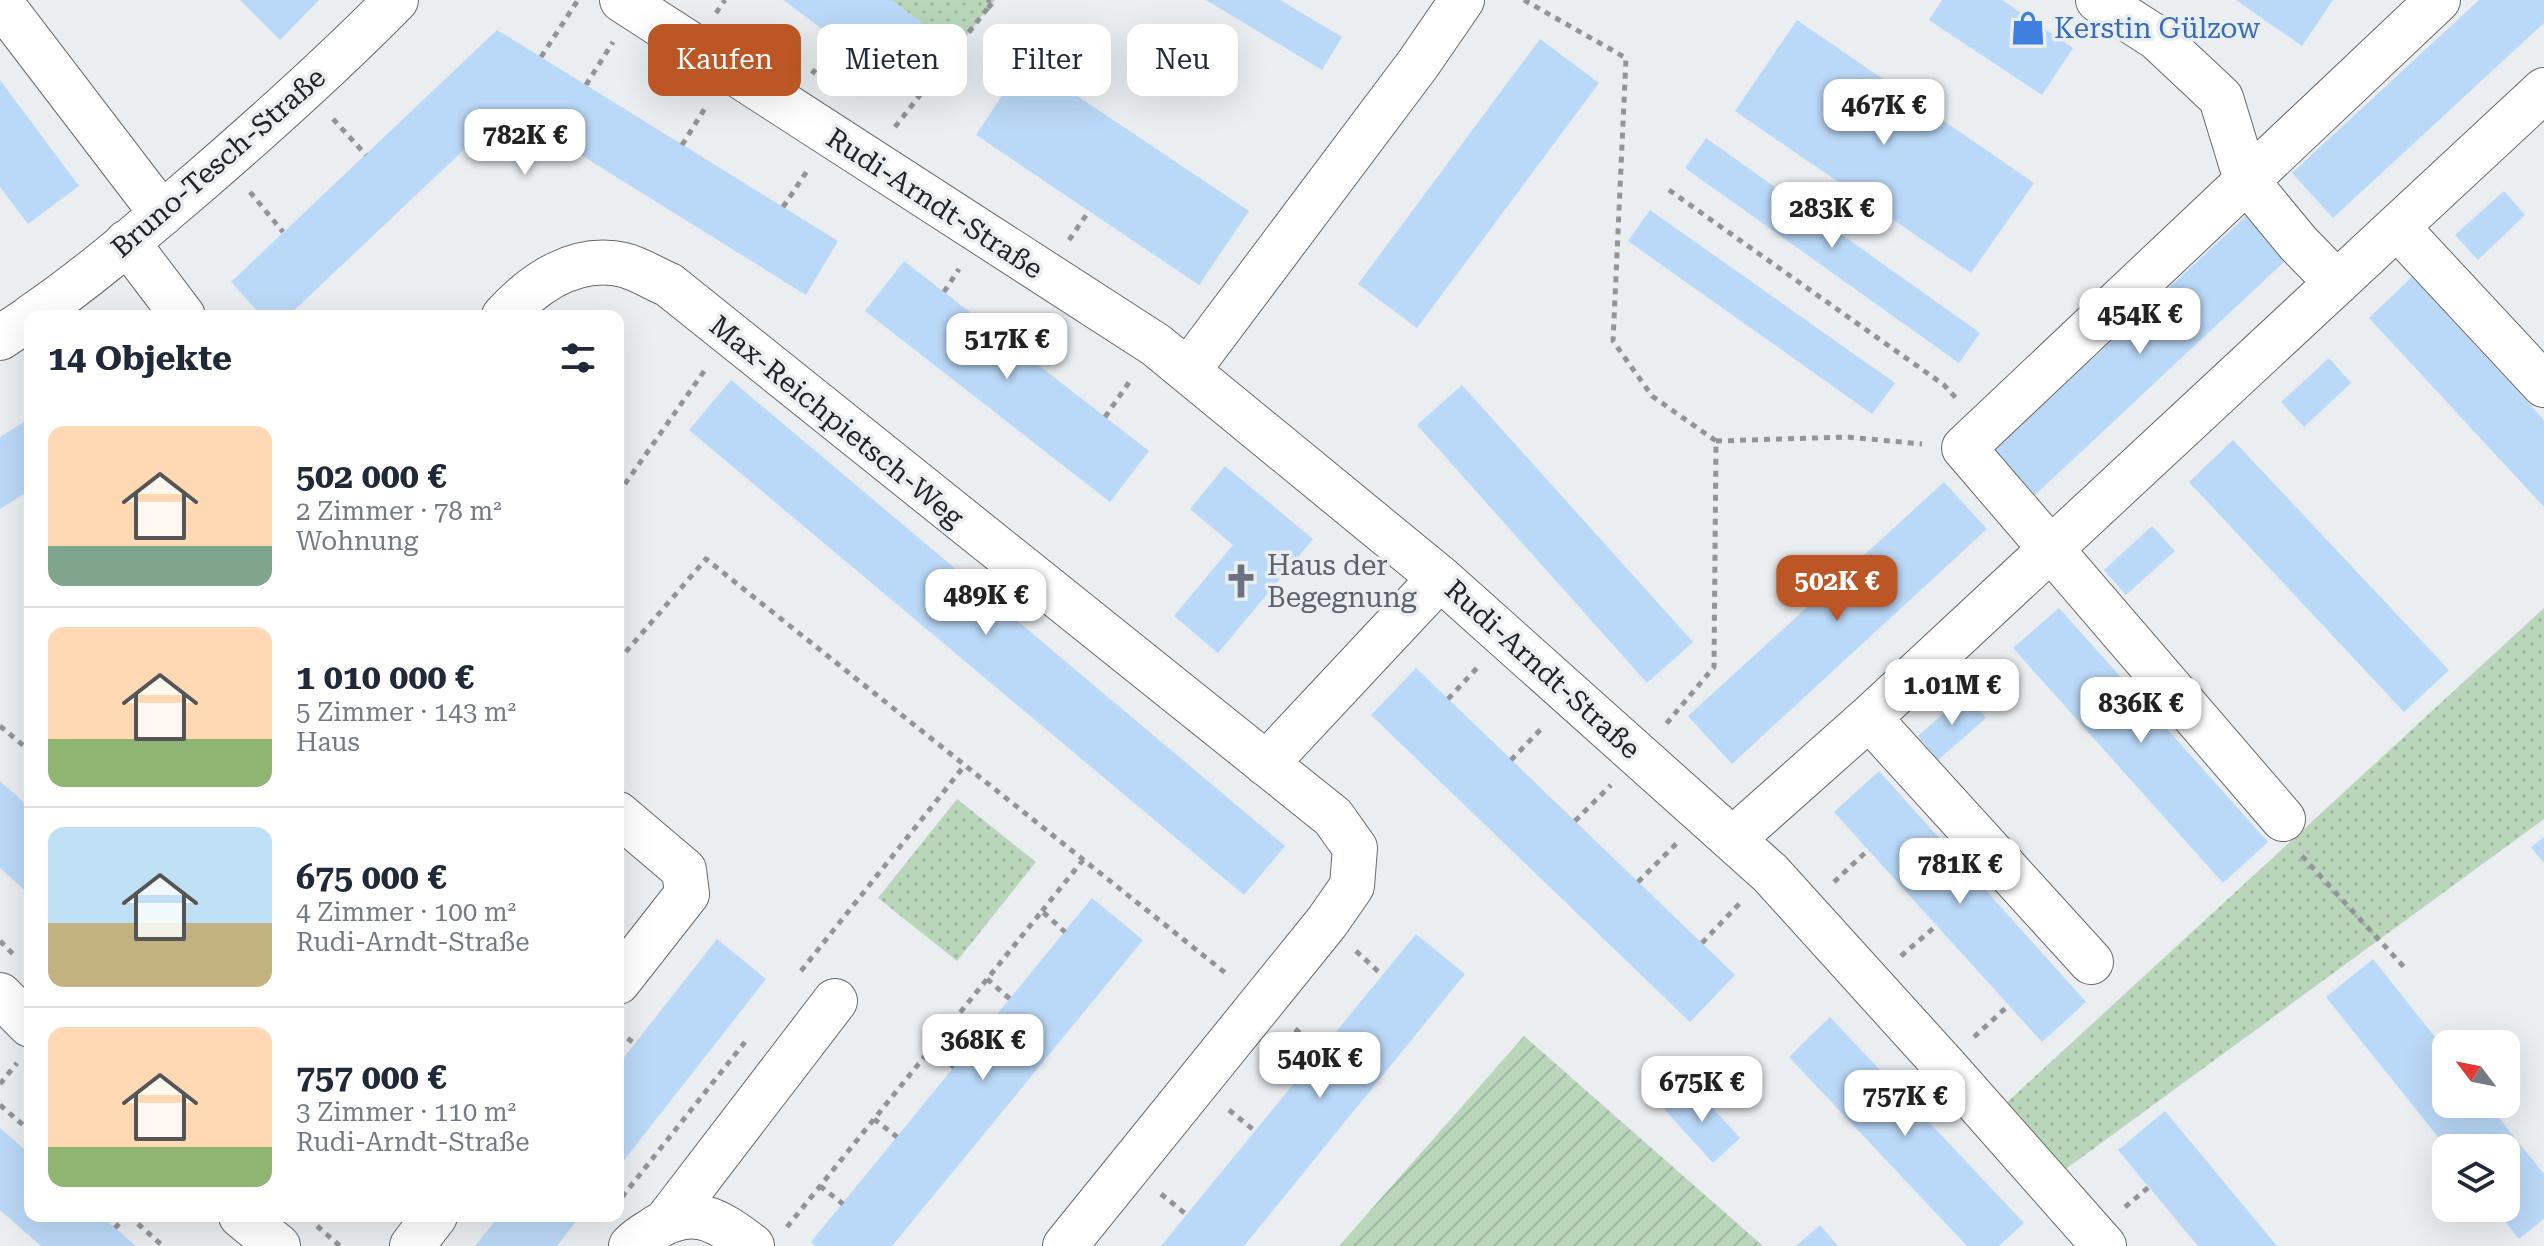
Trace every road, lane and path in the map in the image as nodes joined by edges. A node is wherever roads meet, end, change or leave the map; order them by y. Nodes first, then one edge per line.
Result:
1 (396, 0) edge
2 (578, 0) edge
3 (622, 0) edge
4 (992, 0) edge
5 (1462, 0) edge
6 (1524, 0) edge
7 (2098, 0) edge
8 (2438, 0) edge
9 (0, 2) edge
10 (541, 57) dead end
11 (2544, 90) edge
12 (869, 160) junction
13 (2246, 180) junction
14 (1669, 190) dead end
15 (162, 214) junction
16 (2397, 227) junction
17 (127, 242) junction
18 (2337, 283) junction
19 (40, 310) edge
20 (178, 310) edge
21 (511, 310) edge
22 (24, 322) edge
23 (729, 335) junction
24 (0, 338) edge
25 (1189, 369) junction
26 (2544, 385) edge
27 (1974, 439) junction
28 (1716, 441) junction
29 (624, 485) edge
30 (2050, 550) junction
31 (1440, 578) junction
32 (624, 654) edge
33 (1869, 718) junction
34 (0, 726) edge
35 (24, 746) edge
36 (1640, 755) junction
37 (1266, 764) junction
38 (624, 819) edge
39 (1720, 826) junction
40 (2292, 836) joint
41 (1083, 860) junction
42 (1770, 873) junction
43 (1638, 882) dead end
44 (1042, 911) junction
45 (1065, 932) dead end
46 (1702, 943) dead end
47 (2091, 962) dead end
48 (2404, 967) dead end
49 (624, 974) edge
50 (987, 979) junction
51 (0, 995) edge
52 (1010, 999) dead end
53 (835, 1001) dead end
54 (1263, 1003) junction
55 (24, 1019) edge
56 (624, 1036) edge
57 (635, 1044) dead end
58 (931, 1048) junction
59 (1321, 1050) dead end
60 (954, 1067) dead end
61 (0, 1105) edge
62 (874, 1119) junction
63 (24, 1126) edge
64 (897, 1137) dead end
65 (820, 1186) junction
66 (843, 1204) dead end
67 (668, 1219) junction
68 (121, 1222) edge
69 (134, 1222) edge
70 (248, 1222) edge
71 (313, 1222) edge
72 (430, 1222) edge
73 (115, 1228) dead end
74 (766, 1240) edge
75 (163, 1246) edge
76 (278, 1246) edge
77 (340, 1246) edge
78 (412, 1246) edge
79 (631, 1246) edge
80 (1065, 1246) edge
81 (2104, 1246) edge

1 - 15 street, Bruno-Tesch-Straße
2 - 10 path
3 - 12 street, Rudi-Arndt-Straße
4 - 12 path
5 - 25 street
6 - 28 path
7 - 13 street
8 - 13 street
9 - 15 street
11 - 16 street
12 - 25 street, Rudi-Arndt-Straße
13 - 18 street
13 - 27 street
14 - 27 path
15 - 17 street, Bruno-Tesch-Straße
16 - 18 street
16 - 26 street
17 - 19 street, Bruno-Tesch-Straße
17 - 20 street
18 - 30 street
21 - 23 street, Max-Reichpietsch-Weg
22 - 24 street, Bruno-Tesch-Straße
23 - 29 path
23 - 37 street, Max-Reichpietsch-Weg
25 - 31 street, Rudi-Arndt-Straße
27 - 28 path
27 - 30 street
28 - 36 path
30 - 33 street
30 - 40 street
31 - 36 street, Rudi-Arndt-Straße
31 - 37 street
32 - 41 path
33 - 39 street
33 - 47 street
34 - 35 path
36 - 39 street, Rudi-Arndt-Straße
37 - 54 street, Max-Reichpietsch-Weg
38 - 49 street
39 - 42 street, Rudi-Arndt-Straße
39 - 43 path
40 - 48 path
41 - 44 path
41 - 54 path
42 - 46 path
42 - 81 street, Rudi-Arndt-Straße
44 - 45 path
44 - 50 path
50 - 52 path
50 - 58 path
51 - 55 street
53 - 67 street
54 - 59 path
54 - 80 street, Max-Reichpietsch-Weg
56 - 57 path
58 - 60 path
58 - 62 path
61 - 63 path
62 - 64 path
62 - 65 path
65 - 66 path
65 - 74 path
67 - 74 street
67 - 79 street
68 - 73 path
69 - 75 path
70 - 76 street
71 - 77 path
72 - 78 street

